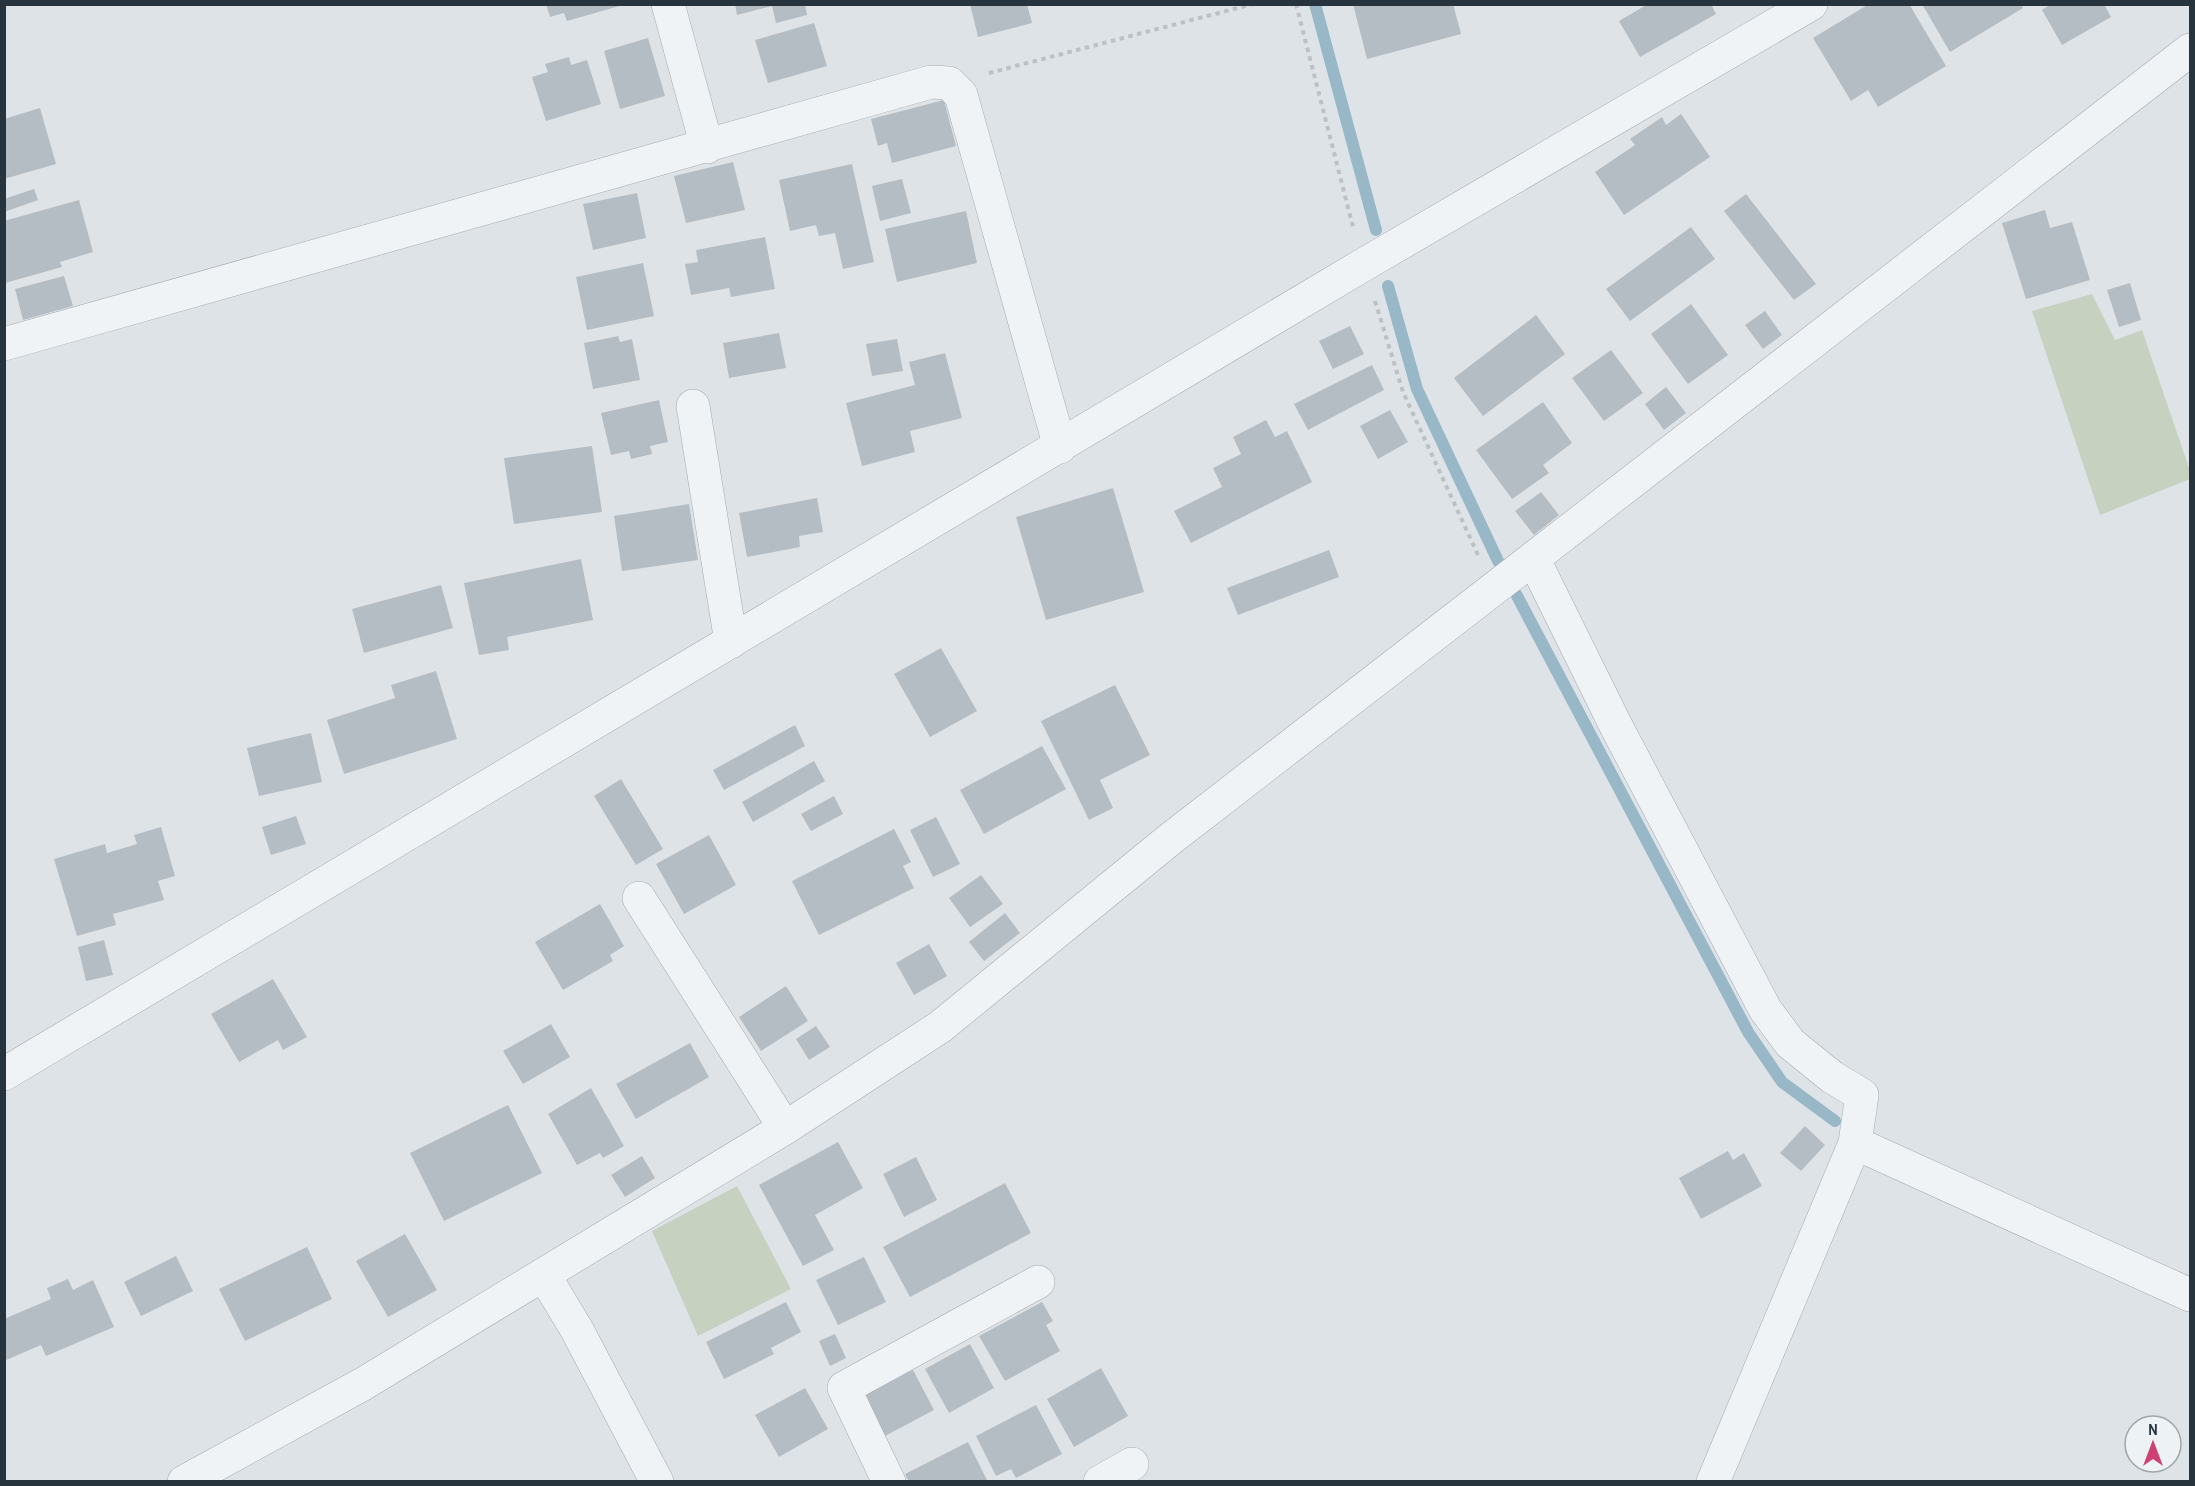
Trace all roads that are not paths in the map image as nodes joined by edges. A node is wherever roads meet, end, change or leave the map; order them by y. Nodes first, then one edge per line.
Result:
1 (668, 4) edge
2 (1811, 4) edge
3 (2190, 50) edge
4 (707, 147) junction
5 (4, 344) edge
6 (693, 406) dead end
7 (1060, 447) junction
8 (1533, 558) junction
9 (731, 642) junction
10 (639, 898) dead end
11 (4, 1074) edge
12 (785, 1128) junction
13 (1855, 1143) junction
14 (544, 1275) junction
15 (1038, 1282) dead end
16 (2190, 1295) edge
17 (1132, 1464) dead end
18 (184, 1482) edge
19 (657, 1482) edge
20 (889, 1482) edge
21 (1100, 1482) edge
22 (1713, 1482) edge

1 - 4 street
2 - 7 street
3 - 8 street
4 - 5 street
4 - 7 street
6 - 9 street
7 - 9 street
8 - 12 street
8 - 13 street
9 - 11 street
10 - 12 street
12 - 14 street
13 - 16 street
13 - 22 street
14 - 18 street
14 - 19 street
15 - 20 street
17 - 21 street

